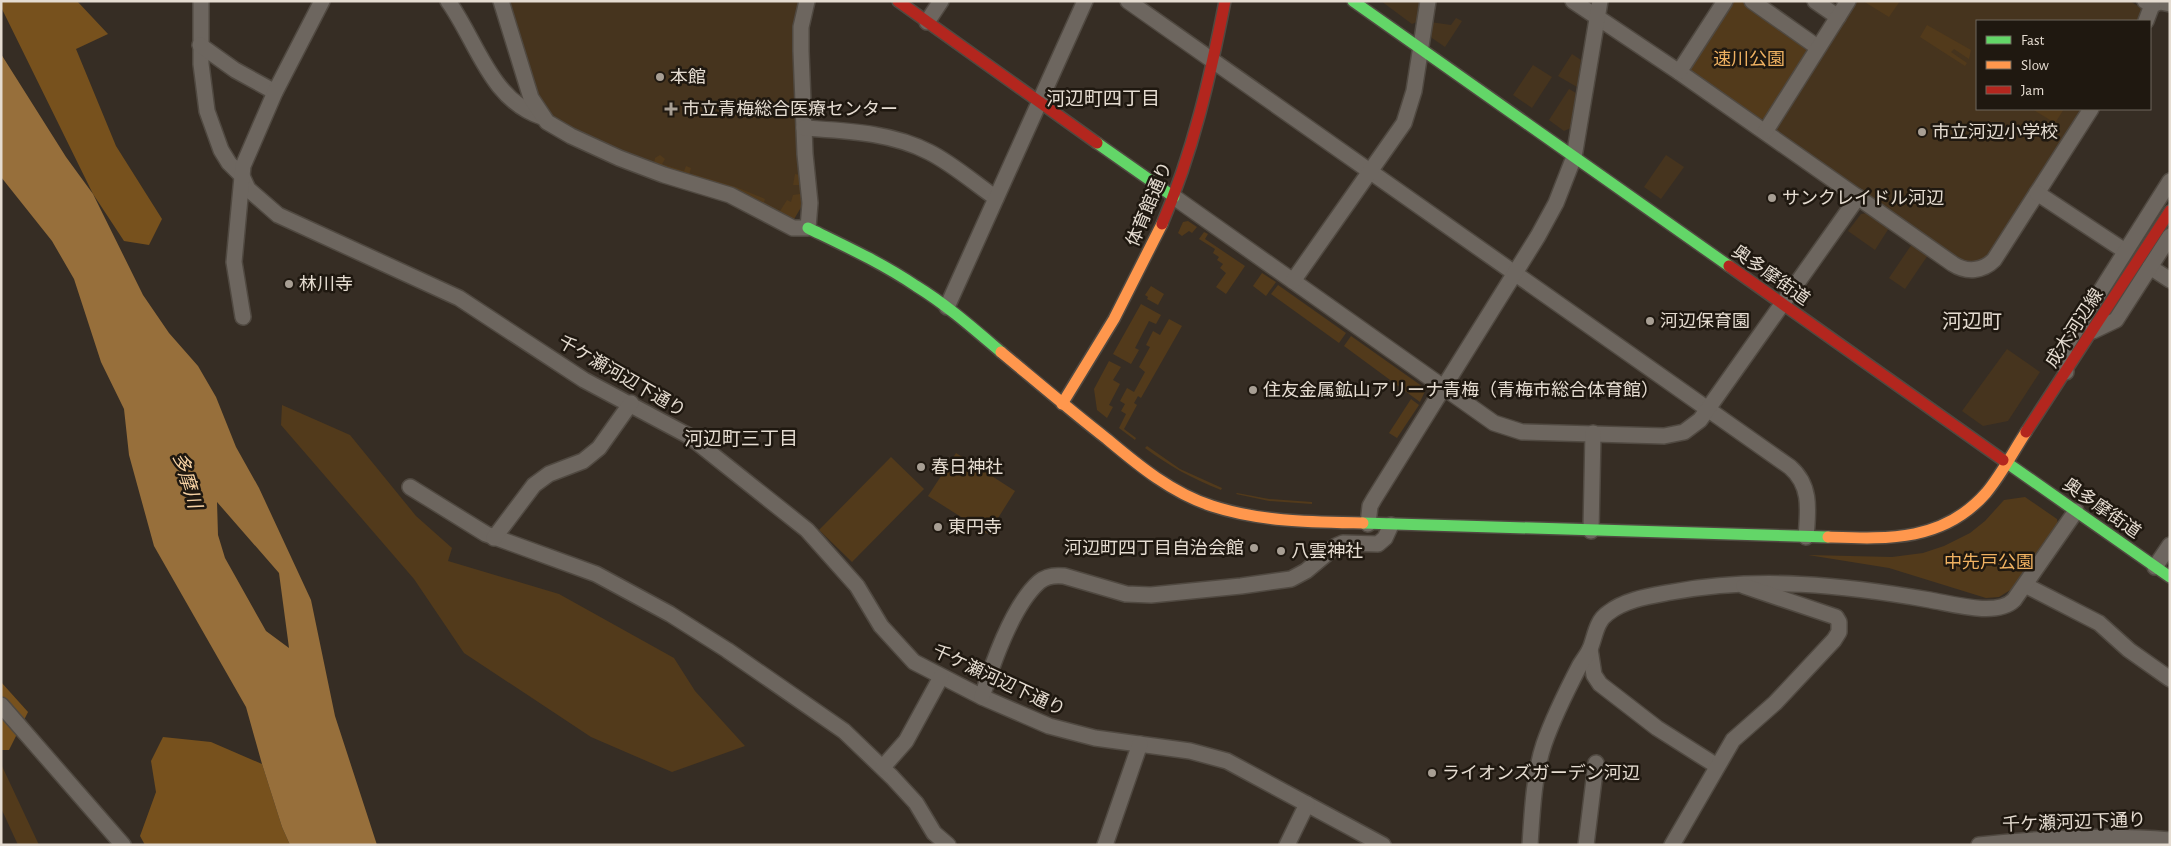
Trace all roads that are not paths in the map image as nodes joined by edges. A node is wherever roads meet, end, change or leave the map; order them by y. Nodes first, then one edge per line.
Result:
1 (201, 1) edge
2 (322, 1) edge
3 (448, 1) edge
4 (501, 1) edge
5 (807, 1) edge
6 (898, 1) edge
7 (941, 1) edge
8 (1085, 1) edge
9 (1128, 1) edge
10 (1225, 1) edge
11 (1353, 1) edge
12 (1428, 1) edge
13 (1573, 1) edge
14 (1600, 1) edge
15 (1726, 1) edge
16 (1752, 1) edge
17 (1815, 1) edge
18 (1848, 1) edge
19 (2148, 3) edge
20 (2170, 4) edge
21 (1597, 17) junction
22 (1838, 17) junction
23 (2146, 20) edge
24 (927, 22) junction
25 (200, 45) junction
26 (1819, 46) junction
27 (1421, 49) junction
28 (1213, 61) junction
29 (1679, 72) junction
30 (275, 92) junction
31 (1040, 102) junction
32 (2090, 110) edge
33 (543, 118) junction
34 (804, 128) junction
35 (1765, 132) junction
36 (1574, 157) junction
37 (1370, 172) junction
38 (242, 176) junction
39 (2170, 181) edge
40 (2037, 194) junction
41 (1174, 197) junction
42 (1858, 197) junction
43 (996, 198) junction
44 (2170, 211) edge
45 (808, 228) junction
46 (2170, 236) edge
47 (2125, 251) junction
48 (2150, 267) junction
49 (1514, 274) junction
50 (2170, 280) edge
51 (1293, 281) junction
52 (1783, 304) junction
53 (947, 307) junction
54 (243, 317) dead end
55 (2092, 332) junction
56 (2066, 372) junction
57 (1444, 388) junction
58 (631, 403) junction
59 (1062, 404) junction
60 (1708, 410) junction
61 (1594, 433) junction
62 (2007, 463) junction
63 (410, 488) dead end
64 (2076, 511) junction
65 (1368, 524) junction
66 (1391, 525) junction
67 (1591, 531) junction
68 (1806, 537) junction
69 (494, 538) junction
70 (2170, 545) edge
71 (2155, 566) junction
72 (2170, 577) edge
73 (1738, 584) junction
74 (2025, 585) junction
75 (1590, 650) junction
76 (941, 676) junction
77 (2170, 679) edge
78 (982, 697) junction
79 (1, 705) edge
80 (1140, 744) junction
81 (1596, 763) dead end
82 (1717, 766) junction
83 (883, 767) junction
84 (1307, 804) junction
85 (2170, 840) edge
86 (123, 845) edge
87 (948, 845) edge
88 (1105, 845) edge
89 (1287, 845) edge
90 (1383, 845) edge
91 (1530, 845) edge
92 (1586, 845) edge
93 (1672, 845) edge
94 (1979, 845) edge

1 - 25 street, 千ケ瀬河辺下通り
2 - 30 street
3 - 33 street
4 - 33 street
5 - 34 street
6 - 24 street
7 - 24 street
8 - 31 street
9 - 28 street
10 - 28 street, 体育館通り
11 - 27 street, 奥多摩街道
12 - 27 street
13 - 21 street
14 - 21 street
15 - 29 street
16 - 26 street
17 - 22 street
18 - 22 street
19 - 20 street
19 - 23 street
21 - 29 street
21 - 36 street
22 - 26 street
24 - 31 street
25 - 30 street
25 - 38 street, 千ケ瀬河辺下通り
26 - 35 street
27 - 36 street, 奥多摩街道
27 - 37 street
28 - 37 street
28 - 41 street, 体育館通り
29 - 35 street
30 - 38 street
31 - 41 street
31 - 43 street
32 - 40 street
33 - 45 street
34 - 43 street
34 - 45 street
35 - 42 street
36 - 49 street
36 - 52 street, 奥多摩街道
37 - 49 street
37 - 51 street
38 - 54 street
38 - 58 street, 千ケ瀬河辺下通り
39 - 47 street
40 - 42 street
40 - 47 street
41 - 51 street
41 - 59 street, 体育館通り
42 - 52 street
43 - 53 street
44 - 55 street, 成木河辺線
45 - 53 street, 成木河辺線
46 - 48 street
47 - 56 street
48 - 50 street
48 - 55 street
49 - 57 street
49 - 60 street
51 - 57 street
52 - 60 street
52 - 62 street, 奥多摩街道
53 - 59 street, 成木河辺線
55 - 56 street, 成木河辺線
56 - 62 street, 成木河辺線
57 - 61 street
57 - 65 street
58 - 69 street
58 - 76 street, 千ケ瀬河辺下通り
59 - 65 street, 成木河辺線
60 - 61 street
60 - 68 street
61 - 67 street
62 - 64 street, 奥多摩街道
62 - 68 street, 成木河辺線
63 - 69 street
64 - 71 street, 奥多摩街道
64 - 74 street
65 - 66 street, 成木河辺線
66 - 67 street, 成木河辺線
66 - 78 street
67 - 68 street, 成木河辺線
69 - 83 street
70 - 71 street
71 - 72 street, 奥多摩街道
73 - 74 street
73 - 75 street
73 - 82 street
74 - 77 street
75 - 82 street
75 - 91 street
76 - 78 street, 千ケ瀬河辺下通り
76 - 83 street
78 - 80 street, 千ケ瀬河辺下通り
79 - 86 street
80 - 84 street, 千ケ瀬河辺下通り
80 - 88 street
81 - 92 street
82 - 93 street
83 - 87 street
84 - 89 street
84 - 90 street, 千ケ瀬河辺下通り
85 - 94 street, 千ケ瀬河辺下通り

